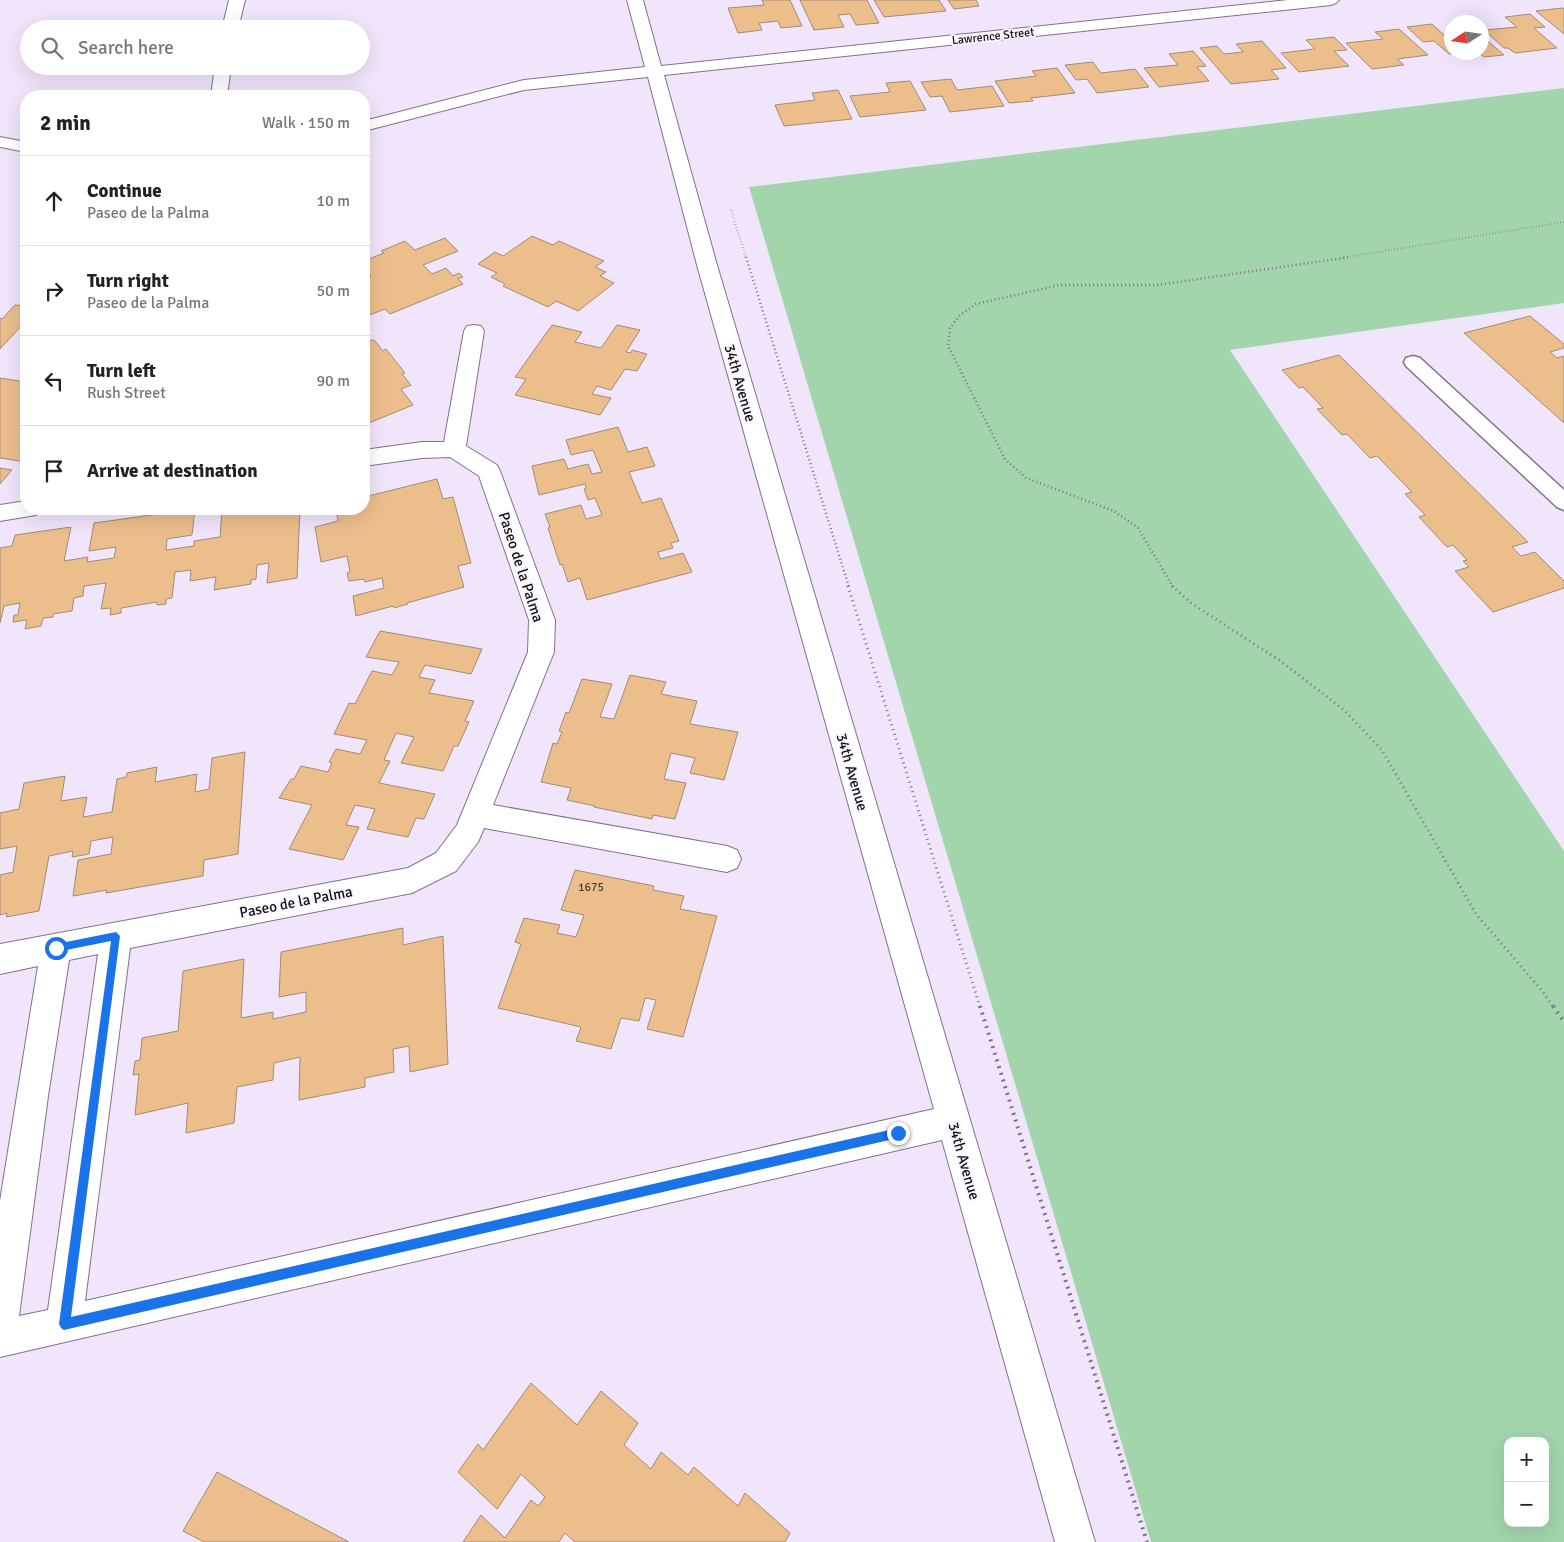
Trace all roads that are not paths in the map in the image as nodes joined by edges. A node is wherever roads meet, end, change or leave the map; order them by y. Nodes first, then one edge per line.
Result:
1 (237, 0) edge
2 (635, 0) edge
3 (1331, 0) edge
4 (232, 20) edge
5 (654, 72) junction
6 (222, 75) edge
7 (220, 90) edge
8 (370, 124) edge
9 (0, 142) edge
10 (20, 146) edge
11 (474, 331) dead end
12 (1413, 362) dead end
13 (454, 449) junction
14 (370, 457) edge
15 (1564, 502) edge
16 (20, 510) edge
17 (0, 513) edge
18 (476, 814) junction
19 (727, 859) dead end
20 (116, 936) junction
21 (56, 948) junction
22 (0, 959) edge
23 (953, 1121) junction
24 (0, 1324) edge
25 (64, 1324) junction
26 (0, 1340) edge
27 (1076, 1542) edge

1 - 4 street
2 - 5 street, 34th Avenue
3 - 5 street, Lawrence Street
5 - 8 street, Lawrence Street
5 - 23 street, 34th Avenue
6 - 7 street
9 - 10 street
11 - 13 street
12 - 15 lane
13 - 14 street
13 - 18 street, Paseo de la Palma
16 - 17 street
18 - 19 street
18 - 20 street, Paseo de la Palma
20 - 21 street, Paseo de la Palma
20 - 25 street
21 - 22 street, Paseo de la Palma
21 - 24 street
23 - 25 street
23 - 27 street, 34th Avenue
25 - 26 street

